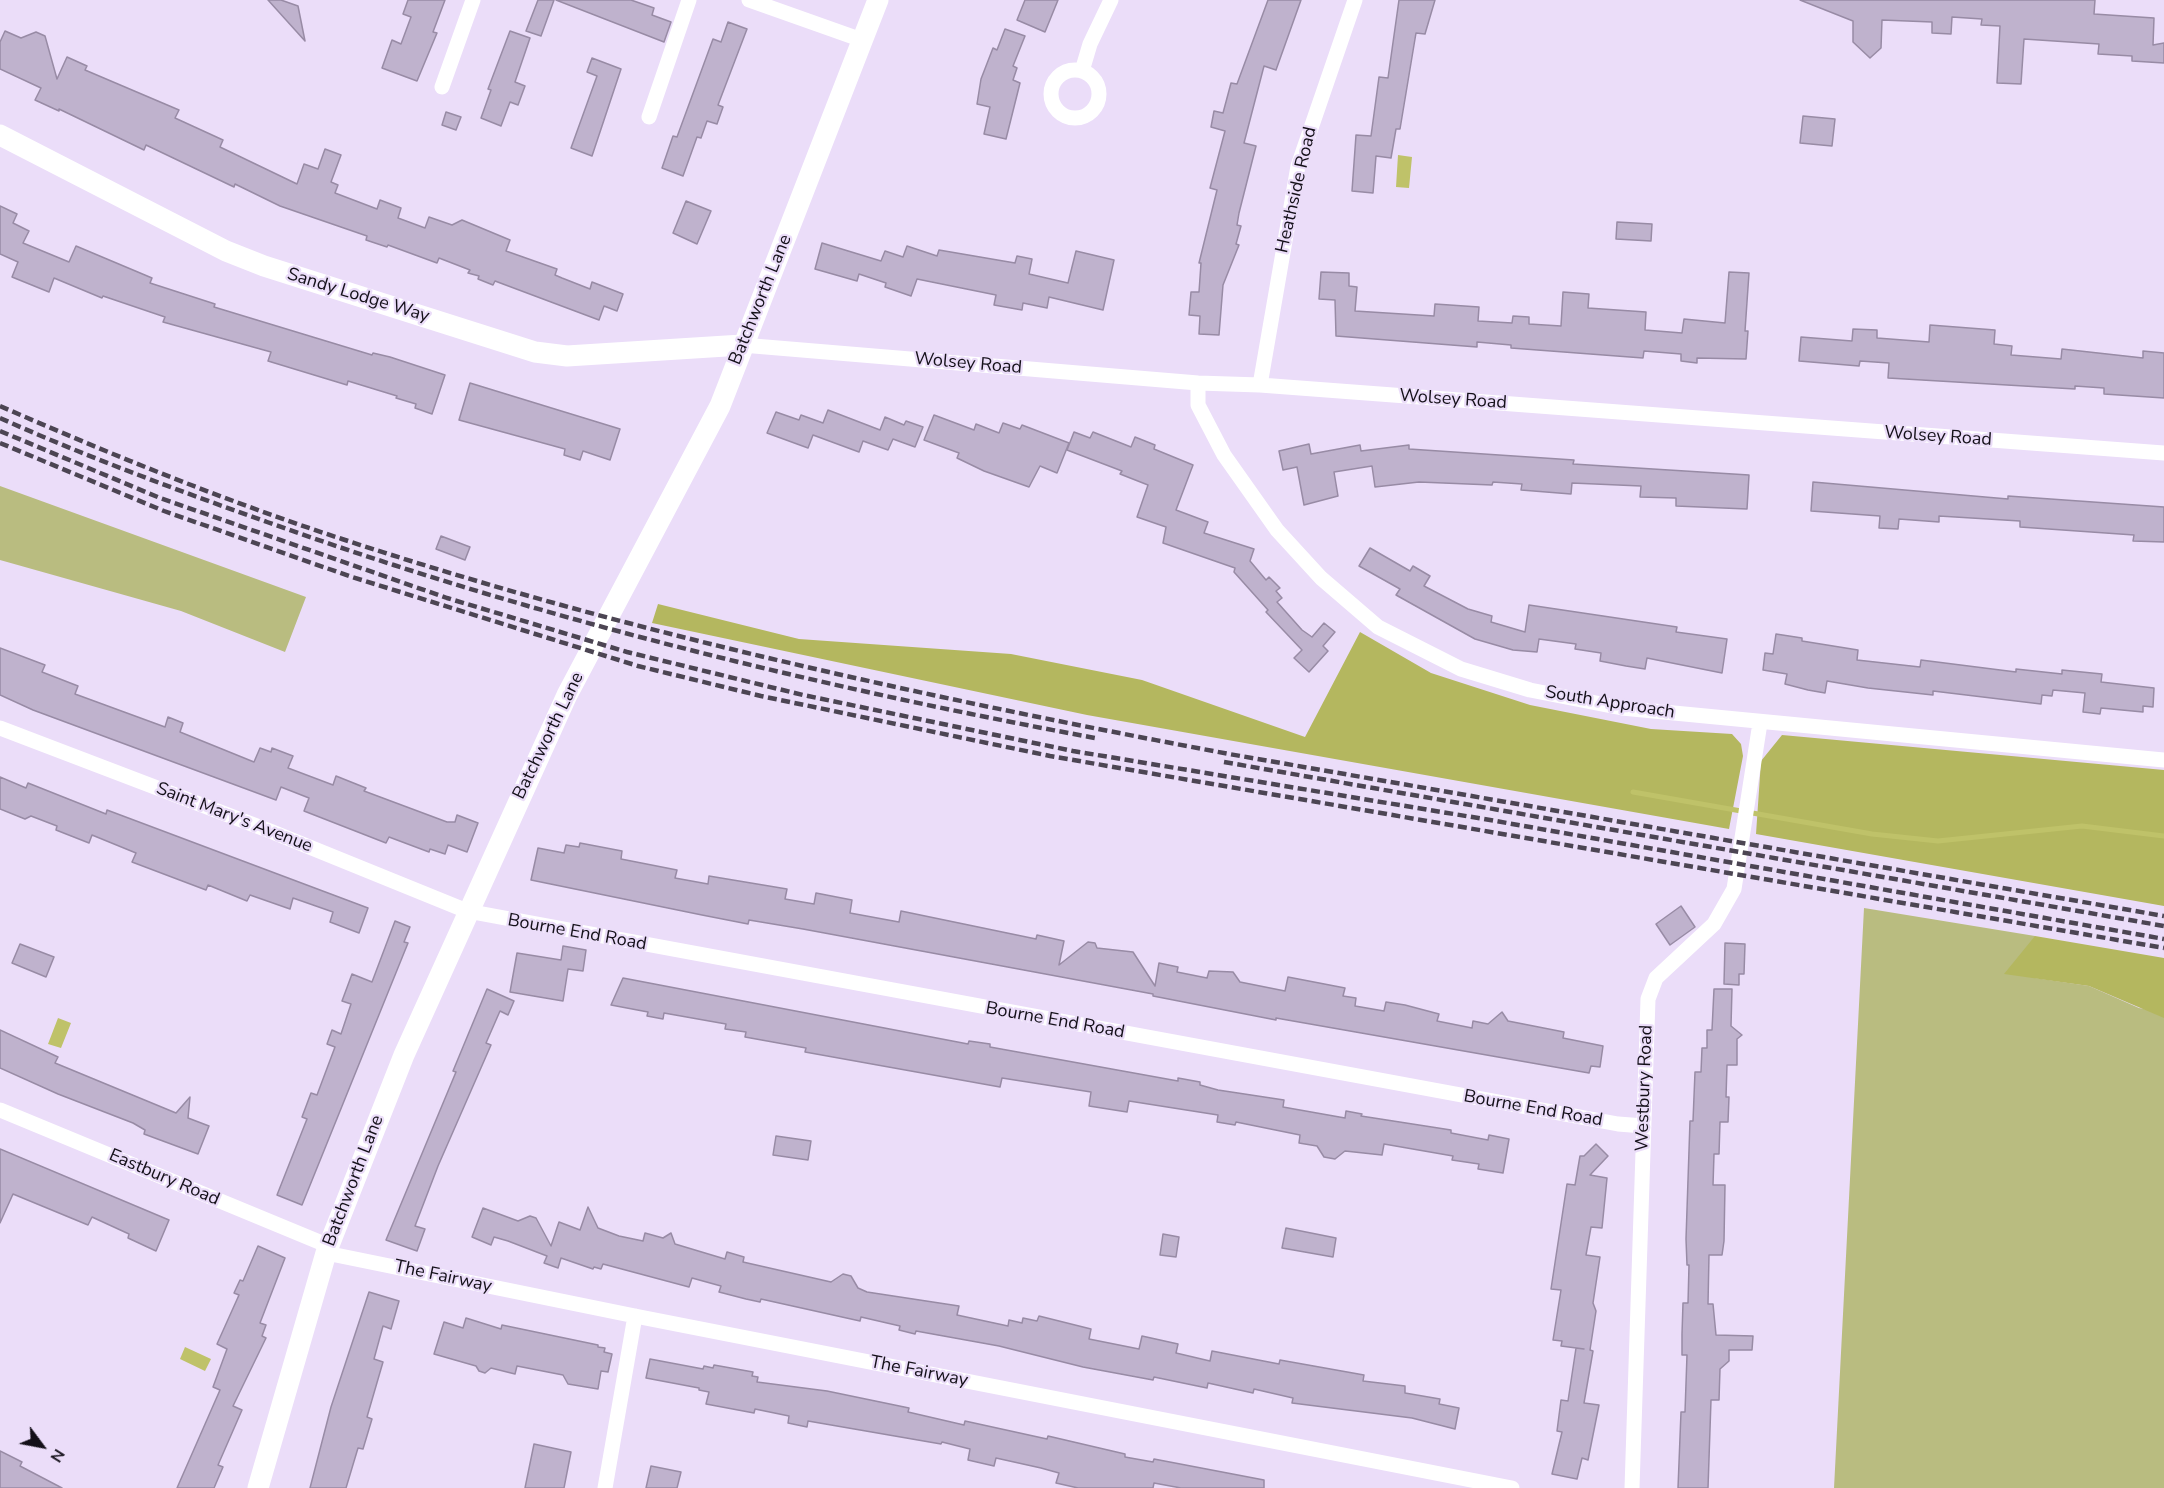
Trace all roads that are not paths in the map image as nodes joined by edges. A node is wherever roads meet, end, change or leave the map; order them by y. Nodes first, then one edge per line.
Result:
1 (473, 0) edge
2 (689, 0) edge
3 (750, 0) edge
4 (878, 0) edge
5 (1111, 0) edge
6 (1354, 0) edge
7 (862, 40) junction
8 (1082, 71) dead end
9 (442, 87) dead end
10 (649, 117) dead end
11 (0, 135) edge
12 (742, 345) junction
13 (1198, 383) junction
14 (1260, 385) junction
15 (2164, 453) edge
16 (1760, 723) junction
17 (0, 729) edge
18 (2164, 760) edge
19 (467, 911) junction
20 (0, 1110) edge
21 (1644, 1126) junction
22 (328, 1250) junction
23 (635, 1316) junction
24 (258, 1488) edge
25 (605, 1488) edge
26 (1512, 1488) edge
27 (1632, 1488) edge

1 - 9 street
2 - 10 street
3 - 7 street
4 - 7 street, Batchworth Lane
5 - 8 street
6 - 14 street, Heathside Road
7 - 12 street, Batchworth Lane
11 - 12 street, Sandy Lodge Way
12 - 13 street, Wolsey Road
12 - 19 street, Batchworth Lane
13 - 14 street, Wolsey Road
13 - 16 street, South Approach
14 - 15 street, Wolsey Road
16 - 18 street, South Approach
16 - 21 street, Westbury Road
17 - 19 street, Saint Mary's Avenue
19 - 21 street, Bourne End Road
19 - 22 street, Batchworth Lane
20 - 22 street, Eastbury Road
21 - 27 street, Westbury Road
22 - 23 street, The Fairway
22 - 24 street, Batchworth Lane
23 - 25 street
23 - 26 street, The Fairway

